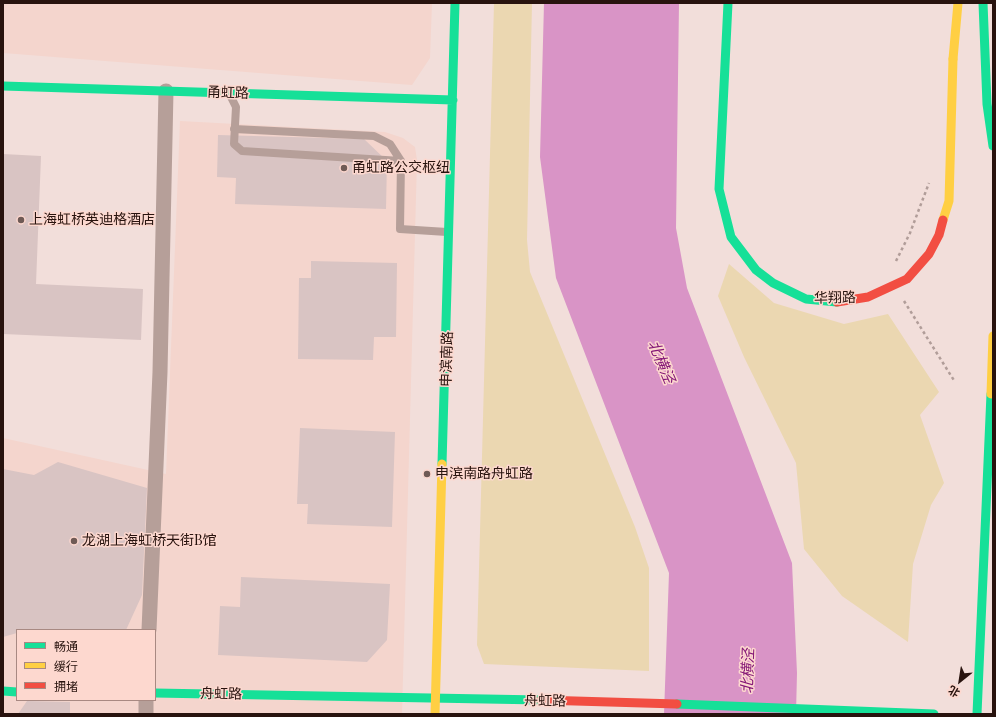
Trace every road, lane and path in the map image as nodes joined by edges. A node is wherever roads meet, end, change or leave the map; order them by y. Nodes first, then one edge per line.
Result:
1 (455, 3) edge
2 (728, 3) edge
3 (958, 3) edge
4 (983, 3) edge
5 (3, 86) edge
6 (166, 91) junction
7 (229, 93) junction
8 (453, 100) junction
9 (234, 128) junction
10 (993, 146) edge
11 (401, 161) junction
12 (932, 176) dead end
13 (450, 232) junction
14 (895, 262) dead end
15 (902, 296) dead end
16 (993, 336) edge
17 (955, 382) dead end
18 (148, 629) edge
19 (3, 691) edge
20 (16, 692) edge
21 (156, 693) edge
22 (436, 698) junction
23 (146, 701) edge
24 (146, 714) edge
25 (435, 714) edge
26 (934, 714) edge
27 (977, 714) edge

1 - 8 main road, 申滨南路
2 - 3 main road, 华翔路, bridge
4 - 10 main road
5 - 6 main road, 甬虹路
6 - 7 main road, 甬虹路
6 - 18 street
7 - 8 main road, 甬虹路
7 - 9 lane
8 - 13 main road, 申滨南路
9 - 11 lane
9 - 11 lane
11 - 13 lane
12 - 14 path
13 - 22 main road, 申滨南路
15 - 17 path
16 - 27 main road
19 - 20 main road
21 - 22 main road, 舟虹路
22 - 25 main road, 申滨南路
22 - 26 main road, 舟虹路
23 - 24 street

